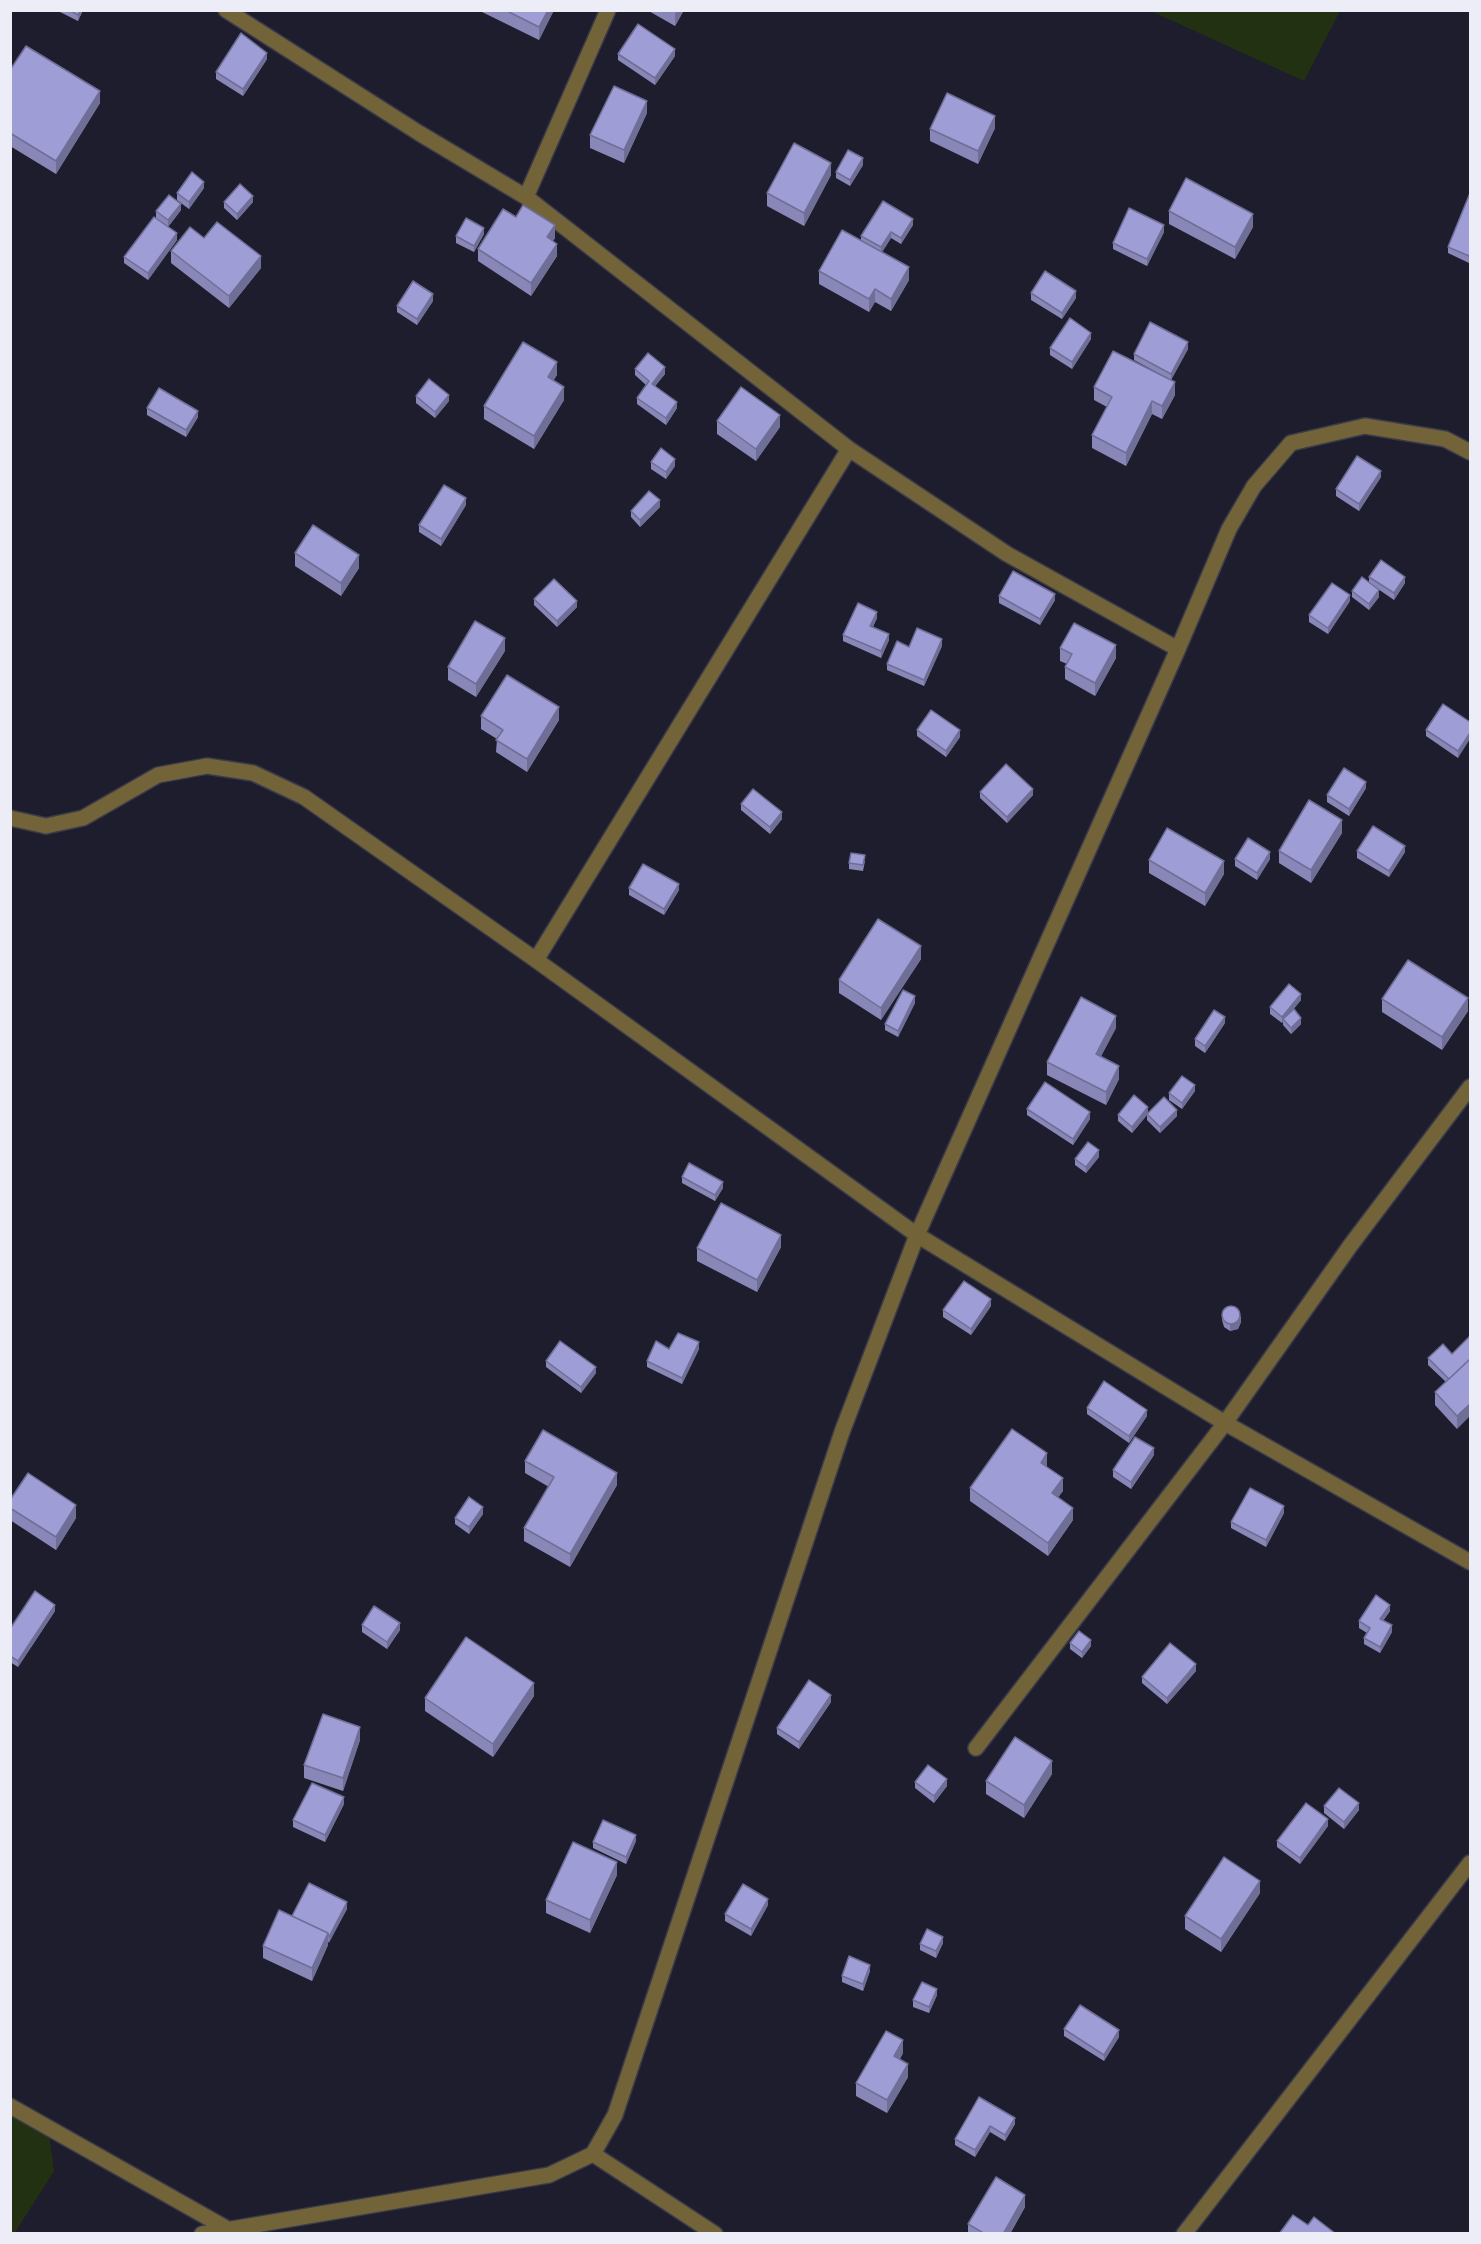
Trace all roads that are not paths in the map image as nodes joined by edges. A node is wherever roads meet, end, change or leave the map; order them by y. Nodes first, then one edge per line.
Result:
1 (226, 10) edge
2 (608, 10) edge
3 (526, 197) junction
4 (849, 449) junction
5 (1470, 452) edge
6 (1178, 649) junction
7 (10, 818) edge
8 (536, 960) junction
9 (1470, 1087) edge
10 (917, 1235) junction
11 (1225, 1423) junction
12 (1470, 1562) edge
13 (976, 1748) dead end
14 (1470, 1863) edge
15 (10, 2106) edge
16 (593, 2154) junction
17 (226, 2228) junction
18 (202, 2234) edge
19 (715, 2234) edge
20 (1184, 2234) edge

1 - 3 street
2 - 3 street
3 - 4 street
4 - 6 street
4 - 8 street
5 - 6 street
6 - 10 street
7 - 8 street
8 - 10 street
9 - 11 street
10 - 11 street
10 - 16 street
11 - 12 street
11 - 13 street
14 - 20 street
15 - 17 street
16 - 17 street
16 - 19 street
17 - 18 street

